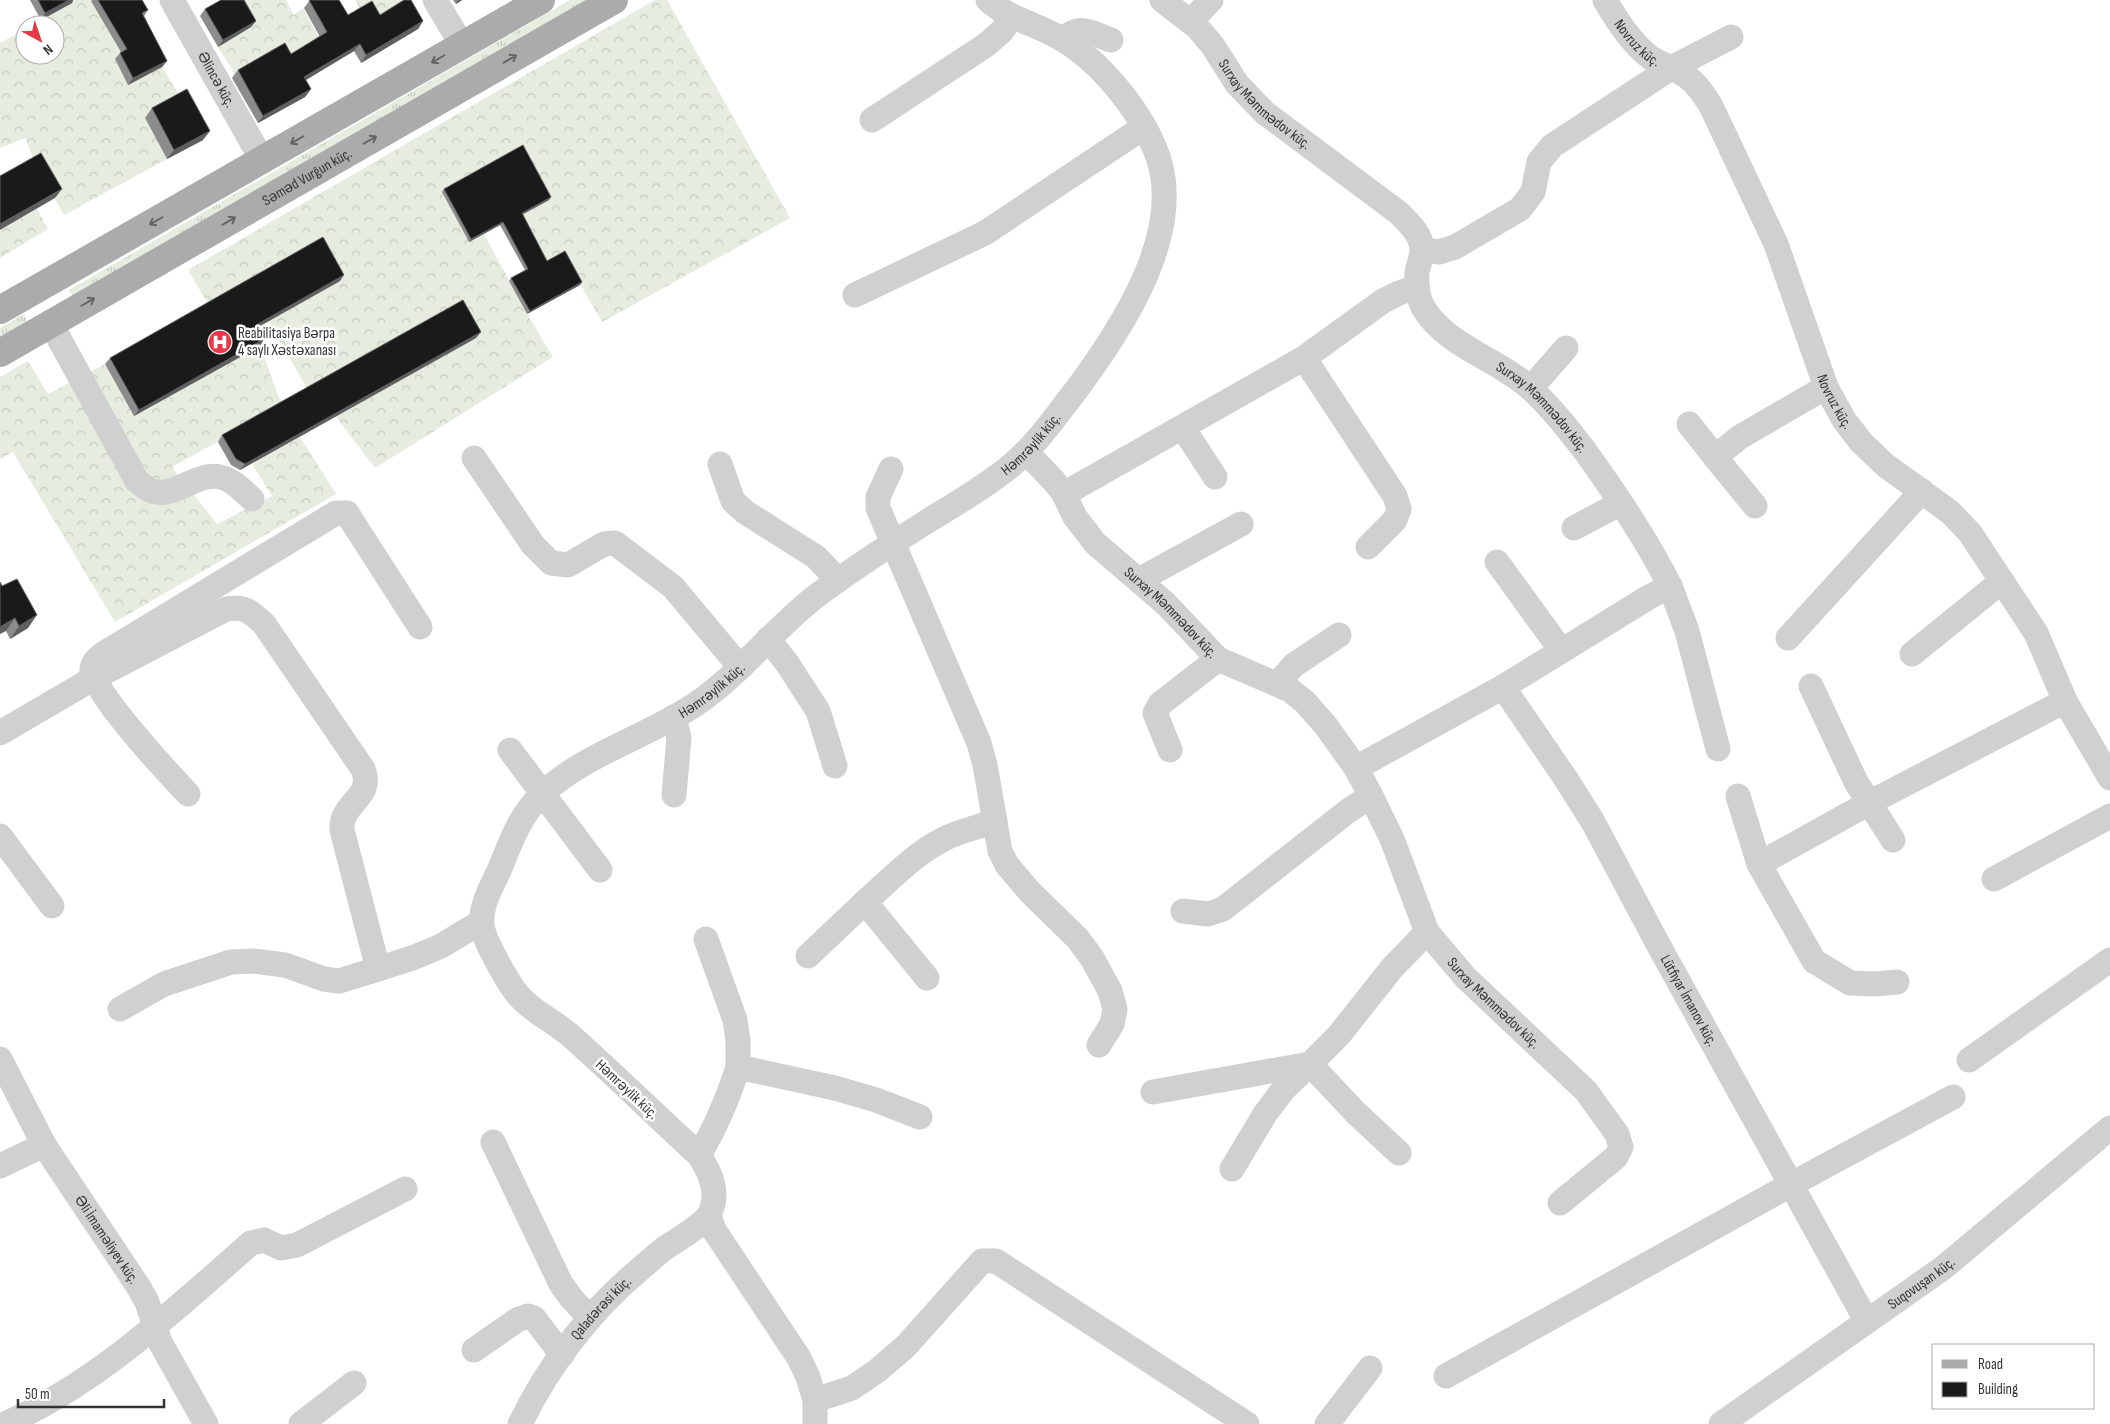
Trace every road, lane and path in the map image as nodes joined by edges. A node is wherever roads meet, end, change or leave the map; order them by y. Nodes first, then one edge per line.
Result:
1 (172, 0) edge
2 (435, 0) edge
3 (541, 0) edge
4 (614, 0) edge
5 (988, 0) edge
6 (1162, 0) edge
7 (1211, 0) edge
8 (1605, 0) edge
9 (1012, 17) junction
10 (1191, 21) junction
11 (1730, 37) dead end
12 (1063, 39) junction
13 (1111, 40) dead end
14 (462, 45) junction
15 (1671, 68) junction
16 (872, 120) dead end
17 (1144, 127) junction
18 (262, 160) junction
19 (1423, 250) junction
20 (1417, 288) junction
21 (33, 292) junction
22 (855, 295) dead end
23 (0, 310) edge
24 (51, 324) junction
25 (1566, 348) dead end
26 (0, 353) edge
27 (1304, 358) junction
28 (1826, 387) junction
29 (1531, 388) junction
30 (1689, 424) dead end
31 (1183, 428) junction
32 (1026, 452) junction
33 (1715, 457) junction
34 (474, 458) dead end
35 (720, 464) dead end
36 (891, 469) dead end
37 (1215, 477) dead end
38 (1922, 491) junction
39 (1064, 494) junction
40 (252, 499) dead end
41 (1621, 503) junction
42 (1755, 506) dead end
43 (1242, 524) dead end
44 (1574, 528) dead end
45 (893, 543) junction
46 (1368, 547) dead end
47 (1497, 562) dead end
48 (838, 580) junction
49 (1140, 580) junction
50 (2002, 581) junction
51 (1670, 586) junction
52 (420, 627) dead end
53 (1339, 635) dead end
54 (1788, 638) dead end
55 (768, 639) junction
56 (1561, 650) junction
57 (1912, 654) dead end
58 (1218, 658) junction
59 (740, 667) junction
60 (94, 678) junction
61 (1277, 684) junction
62 (1812, 686) dead end
63 (1503, 687) junction
64 (2065, 701) junction
65 (674, 717) junction
66 (0, 733) edge
67 (1718, 749) dead end
68 (510, 750) dead end
69 (1170, 750) dead end
70 (835, 766) dead end
71 (1356, 768) junction
72 (2110, 778) edge
73 (188, 794) dead end
74 (542, 794) junction
75 (674, 795) dead end
76 (1371, 796) junction
77 (1738, 796) dead end
78 (1869, 803) junction
79 (2110, 816) edge
80 (996, 821) junction
81 (0, 836) edge
82 (1893, 840) dead end
83 (1759, 864) junction
84 (600, 870) dead end
85 (1994, 879) dead end
86 (865, 902) junction
87 (52, 906) dead end
88 (1183, 911) dead end
89 (481, 922) junction
90 (1427, 932) junction
91 (706, 939) dead end
92 (808, 956) dead end
93 (2110, 960) edge
94 (378, 969) junction
95 (927, 978) dead end
96 (1896, 982) dead end
97 (120, 1009) dead end
98 (1099, 1045) dead end
99 (0, 1059) edge
100 (1969, 1060) dead end
101 (1310, 1064) junction
102 (738, 1067) junction
103 (1153, 1092) dead end
104 (1953, 1097) dead end
105 (920, 1117) dead end
106 (2110, 1128) edge
107 (493, 1142) dead end
108 (44, 1145) junction
109 (1399, 1154) dead end
110 (699, 1155) junction
111 (0, 1166) edge
112 (1232, 1169) dead end
113 (1792, 1184) junction
114 (405, 1189) dead end
115 (1560, 1203) dead end
116 (708, 1216) junction
117 (590, 1318) junction
118 (1866, 1320) junction
119 (155, 1326) junction
120 (474, 1350) dead end
121 (562, 1355) junction
122 (1370, 1368) dead end
123 (1446, 1376) dead end
124 (354, 1384) dead end
125 (815, 1412) edge
126 (5, 1424) edge
127 (206, 1424) edge
128 (301, 1424) edge
129 (520, 1424) edge
130 (1247, 1424) edge
131 (1327, 1424) edge
132 (1721, 1424) edge

1 - 18 street, Əlincə küç.
2 - 14 street
3 - 14 main road
24 -> 4 main road, Səməd Vurğun küç.
5 - 9 street, Həmrəylik küç.
6 - 10 street, Surxay Məmmədov küç.
7 - 10 street
8 - 15 street, Novruz küç.
9 - 12 street, Həmrəylik küç.
9 - 16 street
10 - 19 street, Surxay Məmmədov küç.
11 - 15 street
12 - 13 street
12 - 17 street, Həmrəylik küç.
14 -> 18 main road
15 - 19 street
15 - 28 street, Novruz küç.
17 - 22 street
17 - 32 street, Həmrəylik küç.
18 -> 21 main road
19 - 20 street, Surxay Məmmədov küç.
20 - 27 street
20 - 29 street, Surxay Məmmədov küç.
21 - 23 main road
21 - 24 main road
24 - 26 main road, Səməd Vurğun küç.
24 - 40 street
25 - 29 street
27 - 31 street
27 - 46 street
28 - 33 street
28 - 38 street, Novruz küç.
29 - 41 street, Surxay Məmmədov küç.
30 - 33 street
31 - 37 street
31 - 39 street
32 - 39 street, Surxay Məmmədov küç.
32 - 45 street, Həmrəylik küç.
33 - 42 street
34 - 59 street
35 - 48 street
36 - 45 street
38 - 50 street, Novruz küç.
38 - 54 street
39 - 49 street, Surxay Məmmədov küç.
41 - 44 street
41 - 51 street, Surxay Məmmədov küç.
43 - 49 street
45 - 48 street, Həmrəylik küç.
45 - 80 street
47 - 56 street
48 - 55 street, Həmrəylik küç.
49 - 58 street, Surxay Məmmədov küç.
50 - 57 street
50 - 64 street, Novruz küç.
51 - 56 street
51 - 67 street, Surxay Məmmədov küç.
52 - 60 street
53 - 61 street
55 - 59 street, Həmrəylik küç.
55 - 70 street
56 - 63 street
58 - 61 street, Surxay Məmmədov küç.
58 - 69 street
59 - 65 street, Həmrəylik küç.
60 - 66 street
60 - 73 street
60 - 94 street
61 - 71 street, Surxay Məmmədov küç.
62 - 78 street
63 - 71 street
63 - 113 street, Lütfiyar İmanov küç.
64 - 72 street, Novruz küç.
64 - 78 street
65 - 74 street, Həmrəylik küç.
65 - 75 street
68 - 74 street
71 - 76 street, Surxay Məmmədov küç.
74 - 84 street
74 - 89 street, Həmrəylik küç.
76 - 88 street
76 - 90 street, Surxay Məmmədov küç.
77 - 83 street
78 - 82 street
78 - 83 street
79 - 85 street
80 - 86 street
80 - 98 street
81 - 87 street
83 - 96 street
86 - 92 street
86 - 95 street
89 - 94 street
89 - 110 street, Həmrəylik küç.
90 - 101 street
90 - 115 street, Surxay Məmmədov küç.
91 - 102 street
93 - 100 street
94 - 97 street
99 - 108 street, Əli İmaməliyev küç.
101 - 103 street
101 - 109 street
101 - 112 street
102 - 105 street
102 - 110 street
104 - 113 street
106 - 118 street, Suqovuşan küç.
107 - 117 street
108 - 111 street
108 - 119 street, Əli İmaməliyev küç.
110 - 116 street, Həmrəylik küç.
113 - 118 street, Lütfiyar İmanov küç.
113 - 123 street
114 - 119 street
116 - 117 street, Qaladərəsi küç.
116 - 125 street
117 - 121 street, Qaladərəsi küç.
118 - 132 street, Suqovuşan küç.
119 - 126 street
119 - 127 street, Əli İmaməliyev küç.
120 - 121 street
121 - 129 street, Qaladərəsi küç.
122 - 131 street
124 - 128 street
125 - 130 street

